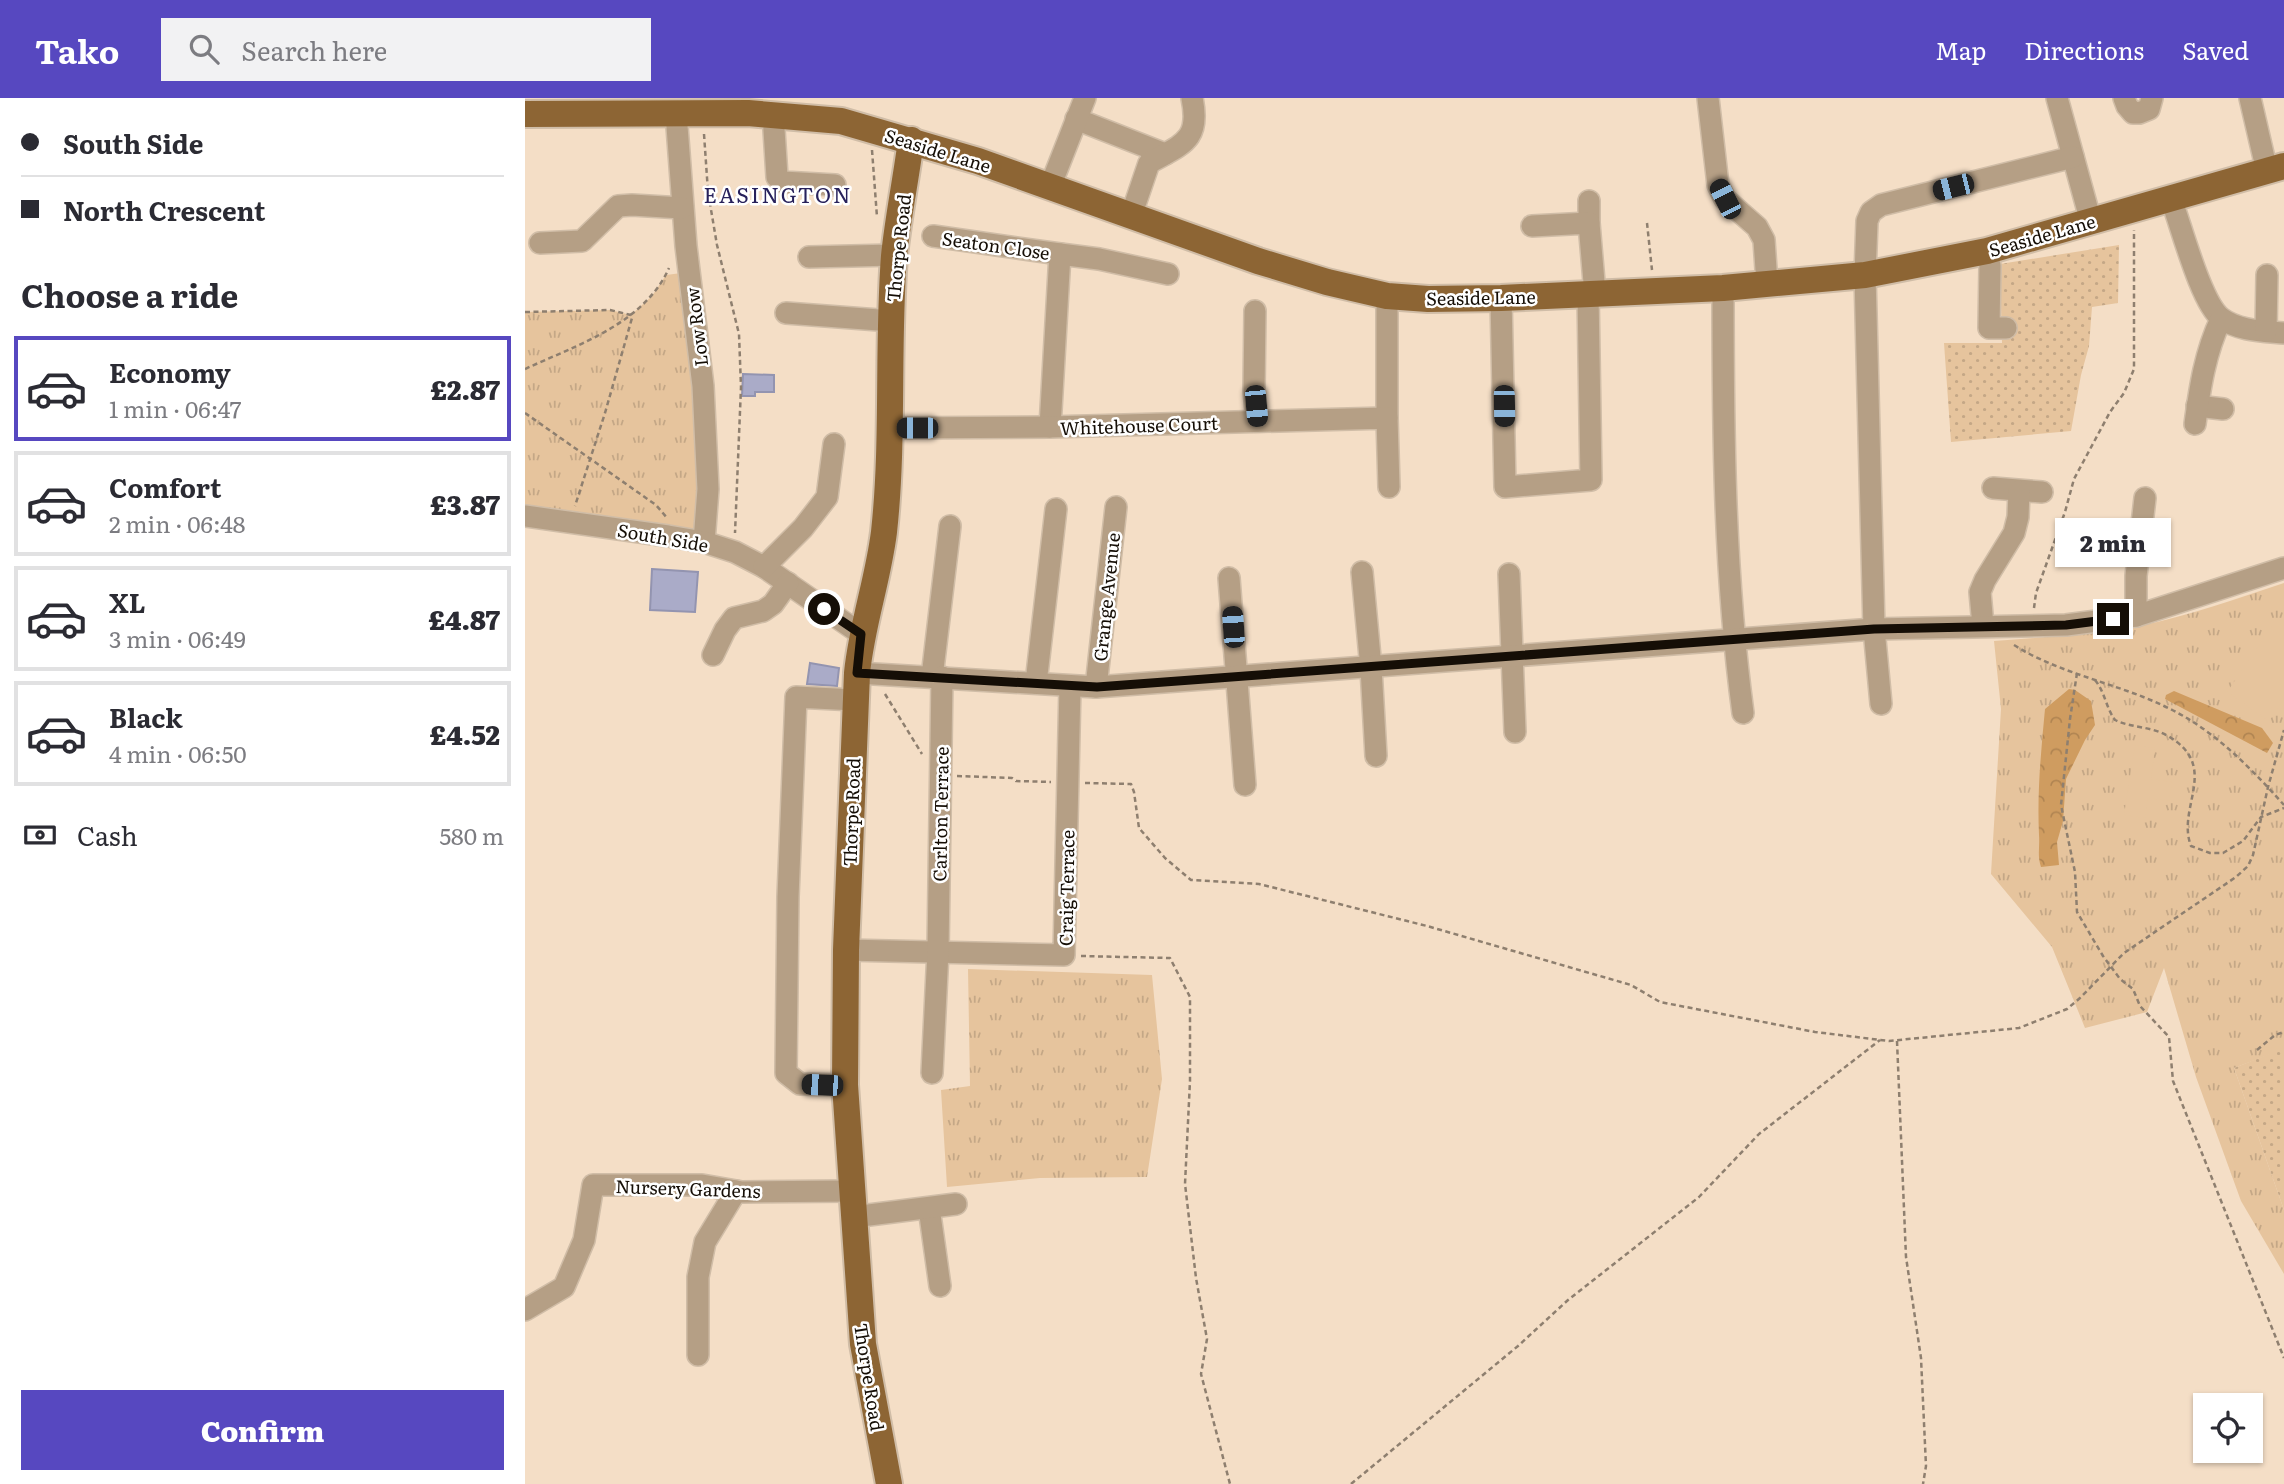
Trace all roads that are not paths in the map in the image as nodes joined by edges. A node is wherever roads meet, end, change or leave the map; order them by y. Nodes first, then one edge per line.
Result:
1 (1086, 98) edge
2 (1192, 98) edge
3 (1708, 98) edge
4 (2057, 98) edge
5 (2125, 98) edge
6 (2152, 98) edge
7 (2250, 98) edge
8 (690, 109) edge
9 (525, 114) edge
10 (772, 114) junction
11 (1076, 119) junction
12 (911, 140) junction
13 (1165, 154) junction
14 (2073, 157) junction
15 (2275, 169) edge
16 (835, 185) dead end
17 (1050, 187) junction
18 (2171, 199) junction
19 (1589, 201) dead end
20 (682, 208) junction
21 (1131, 216) junction
22 (2091, 222) junction
23 (1589, 223) junction
24 (1532, 226) dead end
25 (933, 236) dead end
26 (540, 243) dead end
27 (1987, 251) junction
28 (1060, 254) junction
29 (894, 255) junction
30 (809, 257) dead end
31 (1168, 274) dead end
32 (1865, 275) junction
33 (2267, 275) dead end
34 (1767, 284) junction
35 (1723, 288) junction
36 (1592, 294) junction
37 (1387, 296) junction
38 (1501, 298) junction
39 (1255, 311) dead end
40 (786, 313) dead end
41 (2221, 318) junction
42 (892, 321) junction
43 (2005, 328) dead end
44 (2275, 332) edge
45 (2223, 409) dead end
46 (1387, 418) junction
47 (1257, 421) junction
48 (1049, 427) junction
49 (891, 428) junction
50 (834, 444) dead end
51 (1389, 487) dead end
52 (1993, 488) dead end
53 (2019, 491) junction
54 (2042, 492) dead end
55 (2145, 498) dead end
56 (1116, 507) dead end
57 (1056, 509) dead end
58 (525, 516) edge
59 (950, 526) dead end
60 (704, 542) junction
61 (764, 567) junction
62 (2284, 568) edge
63 (1362, 572) dead end
64 (1509, 574) dead end
65 (1229, 578) dead end
66 (788, 583) junction
67 (2136, 616) junction
68 (1988, 626) junction
69 (1874, 629) junction
70 (861, 634) junction
71 (1733, 640) junction
72 (713, 655) dead end
73 (1510, 658) junction
74 (1371, 667) junction
75 (857, 673) junction
76 (1236, 676) junction
77 (937, 677) junction
78 (1036, 684) junction
79 (1070, 686) junction
80 (1097, 687) junction
81 (855, 700) junction
82 (1881, 704) dead end
83 (1743, 713) dead end
84 (1515, 732) dead end
85 (1376, 756) dead end
86 (1245, 785) dead end
87 (846, 950) junction
88 (938, 951) junction
89 (932, 1073) dead end
90 (845, 1085) junction
91 (736, 1191) junction
92 (851, 1191) junction
93 (956, 1204) dead end
94 (929, 1208) junction
95 (853, 1217) junction
96 (940, 1286) dead end
97 (525, 1310) edge
98 (698, 1356) dead end
99 (889, 1484) edge

1 - 11 street
2 - 13 street
3 - 34 street
4 - 14 street
5 - 6 street
7 - 15 street
8 - 9 main road, Seaside Lane
8 - 10 main road, Seaside Lane
8 - 20 street, Low Row
10 - 12 main road, Seaside Lane
10 - 16 street
11 - 13 street
11 - 17 street
12 - 17 main road, Seaside Lane
12 - 29 main road, Thorpe Road
13 - 21 street
14 - 22 street
14 - 32 street
15 - 18 main road, Seaside Lane
17 - 21 main road, Seaside Lane
18 - 22 main road, Seaside Lane
18 - 41 street
19 - 23 street
20 - 26 street
20 - 60 street, Low Row
21 - 37 main road, Seaside Lane
22 - 27 main road, Seaside Lane
23 - 24 street
23 - 36 street
25 - 28 street, Seaton Close
27 - 32 main road, Seaside Lane
27 - 43 street
28 - 31 street, Seaton Close
28 - 48 street
29 - 30 street
29 - 42 main road, Thorpe Road
32 - 34 main road, Seaside Lane
32 - 69 street
33 - 44 street
34 - 35 main road, Seaside Lane
35 - 36 main road, Seaside Lane
35 - 71 street
36 - 38 main road, Seaside Lane
36 - 38 street
37 - 38 main road, Seaside Lane
37 - 46 street
39 - 47 street
40 - 42 street
41 - 44 street
41 - 45 street
42 - 49 main road, Thorpe Road
46 - 47 street, Whitehouse Court
46 - 51 street
47 - 48 street, Whitehouse Court
48 - 49 street, Whitehouse Court
49 - 70 main road, Thorpe Road
50 - 61 street
52 - 53 street
53 - 54 street
53 - 68 street
55 - 67 street
56 - 80 street, Grange Avenue
57 - 78 street
58 - 60 street, South Side
59 - 77 street, Carlton Terrace
60 - 61 street, South Side
61 - 66 street, South Side
62 - 67 street
63 - 74 street
64 - 73 street
65 - 76 street
66 - 70 street, South Side
66 - 72 street
67 - 68 street
68 - 69 street
69 - 71 street
69 - 82 street
70 - 75 main road, Thorpe Road
71 - 73 street
71 - 83 street
73 - 74 street
73 - 84 street
74 - 76 street
74 - 85 street
75 - 77 street
75 - 81 main road, Thorpe Road
76 - 80 street
76 - 86 street
77 - 78 street
77 - 88 street, Carlton Terrace
78 - 79 street
79 - 80 street
79 - 88 street, Craig Terrace
81 - 87 main road, Thorpe Road
81 - 90 street
87 - 88 street, Craig Terrace
87 - 90 main road, Thorpe Road
88 - 89 street, Carlton Terrace
90 - 92 main road, Thorpe Road
91 - 92 street, Nursery Gardens
91 - 97 street, Nursery Gardens
91 - 98 street
92 - 95 main road, Thorpe Road
93 - 94 street
94 - 95 street
94 - 96 street
95 - 99 main road, Thorpe Road

